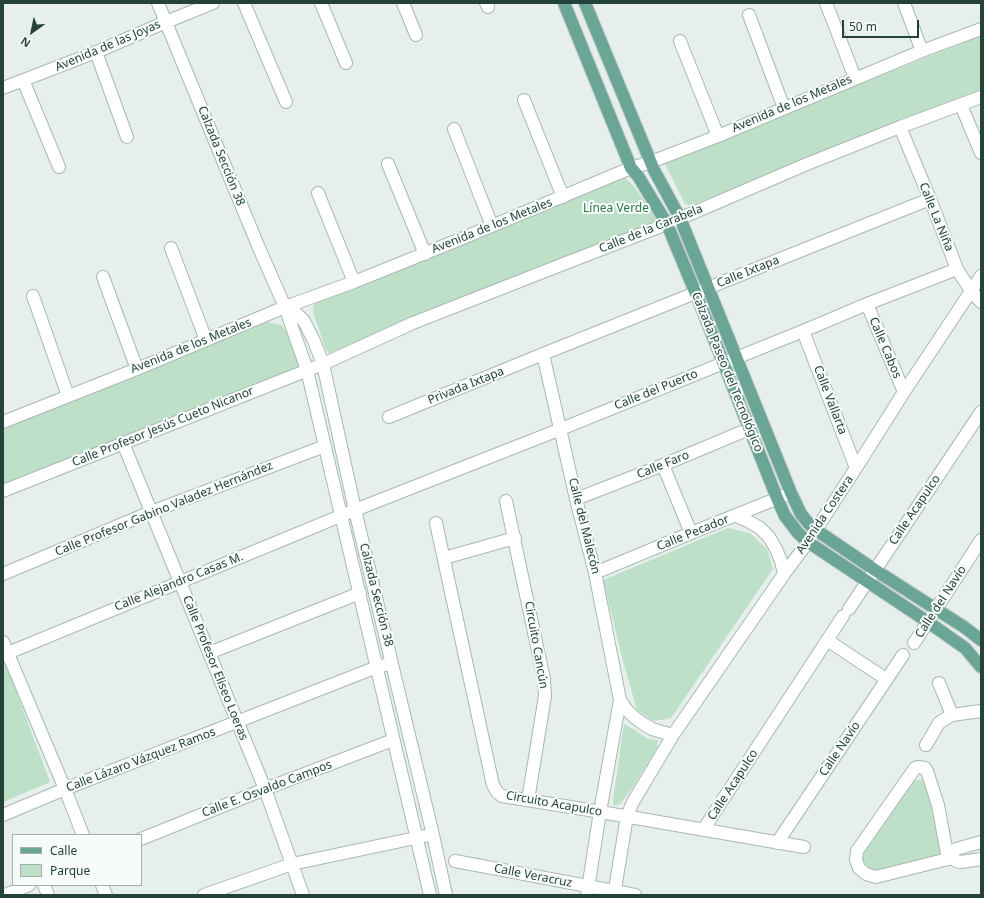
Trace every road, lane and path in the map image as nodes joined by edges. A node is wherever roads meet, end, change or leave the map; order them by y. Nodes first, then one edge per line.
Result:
1 (158, 3) edge
2 (213, 3) edge
3 (244, 3) edge
4 (321, 3) edge
5 (403, 3) edge
6 (564, 3) edge
7 (585, 3) edge
8 (826, 3) edge
9 (904, 3) edge
10 (749, 15) dead end
11 (591, 17) junction
12 (166, 22) junction
13 (573, 24) junction
14 (981, 29) edge
15 (416, 35) dead end
16 (680, 41) dead end
17 (922, 51) junction
18 (96, 52) junction
19 (346, 63) dead end
20 (855, 78) junction
21 (23, 80) junction
22 (3, 88) edge
23 (981, 97) edge
24 (524, 100) dead end
25 (286, 102) dead end
26 (961, 105) junction
27 (784, 108) junction
28 (900, 127) junction
29 (454, 129) dead end
30 (718, 136) junction
31 (127, 137) dead end
32 (981, 153) edge
33 (651, 162) junction
34 (388, 164) dead end
35 (59, 167) dead end
36 (632, 168) junction
37 (318, 193) dead end
38 (563, 197) junction
39 (930, 200) junction
40 (680, 218) junction
41 (666, 224) junction
42 (492, 226) junction
43 (171, 248) dead end
44 (425, 254) junction
45 (957, 269) junction
46 (981, 276) edge
47 (103, 277) dead end
48 (354, 282) junction
49 (708, 288) junction
50 (971, 291) junction
51 (696, 294) junction
52 (33, 296) dead end
53 (981, 302) edge
54 (867, 304) junction
55 (285, 308) junction
56 (804, 331) junction
57 (206, 340) junction
58 (543, 354) junction
59 (736, 358) junction
60 (723, 363) junction
61 (323, 364) junction
62 (137, 368) junction
63 (307, 370) junction
64 (904, 392) junction
65 (68, 396) junction
66 (981, 412) edge
67 (389, 417) dead end
68 (3, 422) edge
69 (561, 429) junction
70 (749, 429) junction
71 (123, 443) junction
72 (325, 446) junction
73 (663, 465) junction
74 (856, 468) junction
75 (3, 491) edge
76 (791, 493) junction
77 (777, 498) junction
78 (576, 499) junction
79 (506, 501) dead end
80 (355, 510) junction
81 (151, 512) junction
82 (342, 516) junction
83 (736, 516) junction
84 (436, 523) dead end
85 (816, 530) junction
86 (691, 533) junction
87 (515, 538) junction
88 (981, 540) edge
89 (808, 542) junction
90 (444, 558) junction
91 (875, 570) junction
92 (596, 573) junction
93 (3, 574) edge
94 (784, 574) junction
95 (180, 582) junction
96 (867, 582) junction
97 (360, 593) junction
98 (936, 609) junction
99 (928, 622) junction
100 (827, 640) junction
101 (981, 640) edge
102 (914, 643) dead end
103 (4, 650) edge
104 (209, 653) junction
105 (902, 655) dead end
106 (392, 663) junction
107 (377, 667) junction
108 (981, 667) edge
109 (886, 679) junction
110 (939, 683) dead end
111 (620, 700) junction
112 (981, 711) edge
113 (952, 715) junction
114 (237, 722) junction
115 (673, 735) junction
116 (394, 740) junction
117 (926, 744) dead end
118 (65, 789) junction
119 (265, 789) junction
120 (528, 800) junction
121 (600, 812) junction
122 (3, 815) edge
123 (627, 816) junction
124 (703, 830) junction
125 (83, 834) edge
126 (433, 835) junction
127 (417, 838) junction
128 (142, 839) edge
129 (777, 843) junction
130 (978, 843) edge
131 (804, 847) dead end
132 (950, 858) junction
133 (979, 859) edge
134 (455, 861) dead end
135 (292, 864) junction
136 (27, 886) edge
137 (588, 890) edge
138 (615, 893) edge
139 (211, 894) edge
140 (5, 895) edge
141 (303, 895) edge
142 (430, 895) edge
143 (446, 895) edge
144 (635, 895) edge

1 - 12 street, Calzada Sección 38
2 - 12 street, Avenida de las Joyas
3 - 25 street
4 - 19 street
5 - 15 street
6 - 13 main road, Calzada Paseo del Tecnológico
7 - 11 main road, Calzada Paseo del Tecnológico
8 - 20 street
9 - 17 street
10 - 27 street
11 - 13 main road
11 - 33 main road, Calzada Paseo del Tecnológico
12 - 18 street, Avenida de las Joyas
12 - 55 street, Calzada Sección 38
13 - 36 main road, Calzada Paseo del Tecnológico
14 - 17 street, Avenida de los Metales
16 - 30 street
17 - 20 street, Avenida de los Metales
18 - 21 street, Avenida de las Joyas
18 - 31 street
20 - 27 street, Avenida de los Metales
21 - 22 street, Avenida de las Joyas
21 - 35 street
23 - 26 street, Calle de la Carabela
24 - 38 street
26 - 28 street, Calle de la Carabela
26 - 32 street
27 - 30 street, Avenida de los Metales
28 - 39 street, Calle La Niña
28 - 40 street, Calle de la Carabela
29 - 42 street
30 - 33 street, Avenida de los Metales
33 - 36 street, Avenida de los Metales
33 - 40 main road, Calzada Paseo del Tecnológico
34 - 44 street
36 - 38 street, Avenida de los Metales
36 - 41 main road, Calzada Paseo del Tecnológico
37 - 48 street
38 - 42 street, Avenida de los Metales
39 - 45 street, Calle La Niña
39 - 49 street, Calle Ixtapa
40 - 41 street, Calle de la Carabela
40 - 49 main road, Calzada Paseo del Tecnológico
41 - 51 main road, Calzada Paseo del Tecnológico
41 - 61 street, Calle de la Carabela
42 - 44 street, Avenida de los Metales
43 - 57 street
44 - 48 street, Avenida de los Metales
45 - 50 street, Calle La Niña
45 - 54 street, Calle del Puerto
46 - 50 street
47 - 62 street
48 - 55 street, Avenida de los Metales
49 - 51 street, Calle Ixtapa
49 - 59 main road, Calzada Paseo del Tecnológico
50 - 53 street, Calle La Niña
50 - 64 street, Avenida Costera
51 - 58 street, Calle Ixtapa
51 - 60 main road, Calzada Paseo del Tecnológico
52 - 65 street
54 - 56 street, Calle del Puerto
54 - 64 street, Calle Cabos
55 - 57 street, Avenida de los Metales
55 - 61 street, Calzada Sección 38
55 - 63 street, Calzada Sección 38
56 - 59 street, Calle del Puerto
56 - 74 street, Calle Vallarta
57 - 62 street, Avenida de los Metales
58 - 67 street, Privada Ixtapa
58 - 69 street, Calle del Malecón
59 - 60 street, Calle del Puerto
59 - 76 main road, Calzada Paseo del Tecnológico
60 - 69 street, Calle del Puerto
60 - 70 main road, Calzada Paseo del Tecnológico
61 - 63 street, Calle Profesor Jesús Cueto Nicanor
61 - 80 street, Calzada Sección 38
62 - 65 street, Avenida de los Metales
63 - 71 street, Calle Profesor Jesús Cueto Nicanor
63 - 72 street, Calzada Sección 38
64 - 74 street, Avenida Costera
65 - 68 street, Avenida de los Metales
66 - 91 street, Calle Acapulco
69 - 78 street, Calle del Malecón
69 - 80 street, Calle del Puerto
70 - 73 street, Calle Faro
70 - 77 main road, Calzada Paseo del Tecnológico
71 - 75 street, Calle Profesor Jesús Cueto Nicanor
71 - 81 street, Calle Profesor Eliseo Loeras
72 - 81 street, Calle Profesor Gabino Valadez Hernández
72 - 82 street, Calzada Sección 38
73 - 78 street, Calle Faro
73 - 86 street
74 - 85 street, Avenida Costera
76 - 77 street, Calle Pecador
76 - 85 main road, Calzada Paseo del Tecnológico
77 - 83 street, Calle Pecador
77 - 89 main road, Calzada Paseo del Tecnológico
78 - 92 street, Calle del Malecón
79 - 87 street, Circuito Cancún
80 - 82 street, Calle Alejandro Casas M.
80 - 106 street, Calzada Sección 38
81 - 93 street, Calle Profesor Gabino Valadez Hernández
81 - 95 street, Calle Profesor Eliseo Loeras
82 - 95 street, Calle Alejandro Casas M.
82 - 97 street, Calzada Sección 38
83 - 86 street, Calle Pecador
83 - 94 street
84 - 90 street
85 - 89 street, Avenida Costera
85 - 91 main road, Calzada Paseo del Tecnológico
86 - 92 street, Calle Pecador
87 - 90 street
87 - 120 street, Circuito Cancún
88 - 98 street, Calle del Navío
89 - 94 street, Avenida Costera
89 - 96 main road, Calzada Paseo del Tecnológico
90 - 120 street, Circuito Acapulco
91 - 96 street, Calle Acapulco
91 - 98 main road, Calzada Paseo del Tecnológico
92 - 111 street, Calle del Malecón
94 - 115 street, Avenida Costera
95 - 103 street, Calle Alejandro Casas M.
95 - 104 street, Calle Profesor Eliseo Loeras
96 - 99 main road, Calzada Paseo del Tecnológico
96 - 100 street, Calle Acapulco
97 - 104 street
97 - 107 street, Calzada Sección 38
98 - 99 street, Calle del Navío
98 - 101 main road, Calzada Paseo del Tecnológico
99 - 102 street, Calle del Navío
99 - 108 main road, Calzada Paseo del Tecnológico
100 - 109 street
100 - 124 street, Calle Acapulco
103 - 118 street
104 - 114 street, Calle Profesor Eliseo Loeras
105 - 109 street, Calle Navío
106 - 107 street, Calle Lázaro Vázquez Ramos
106 - 126 street, Calzada Sección 38
107 - 114 street, Calle Lázaro Vázquez Ramos
107 - 116 street, Calzada Sección 38
109 - 129 street, Calle Navío
110 - 113 street
111 - 115 street
111 - 121 street
112 - 113 street
113 - 117 street
114 - 118 street, Calle Lázaro Vázquez Ramos
114 - 119 street, Calle Profesor Eliseo Loeras
115 - 123 street, Avenida Costera
116 - 119 street, Calle E. Osvaldo Campos
116 - 127 street, Calzada Sección 38
118 - 122 street, Calle Lázaro Vázquez Ramos
118 - 125 street
119 - 128 street, Calle E. Osvaldo Campos
119 - 135 street, Calle Profesor Eliseo Loeras
120 - 121 street, Circuito Acapulco
121 - 123 street, Circuito Acapulco
121 - 137 street
123 - 124 street, Circuito Acapulco
123 - 138 street, Avenida Costera
124 - 129 street, Circuito Acapulco
126 - 127 street
126 - 143 street, Calzada Sección 38
127 - 135 street
127 - 142 street, Calzada Sección 38
129 - 131 street, Circuito Acapulco
130 - 132 street
130 - 133 street
132 - 132 street
132 - 133 street
134 - 137 street, Calle Veracruz
135 - 139 street
135 - 141 street, Calle Profesor Eliseo Loeras
136 - 140 street
137 - 138 street, Calle Veracruz
138 - 144 street, Calle Veracruz

